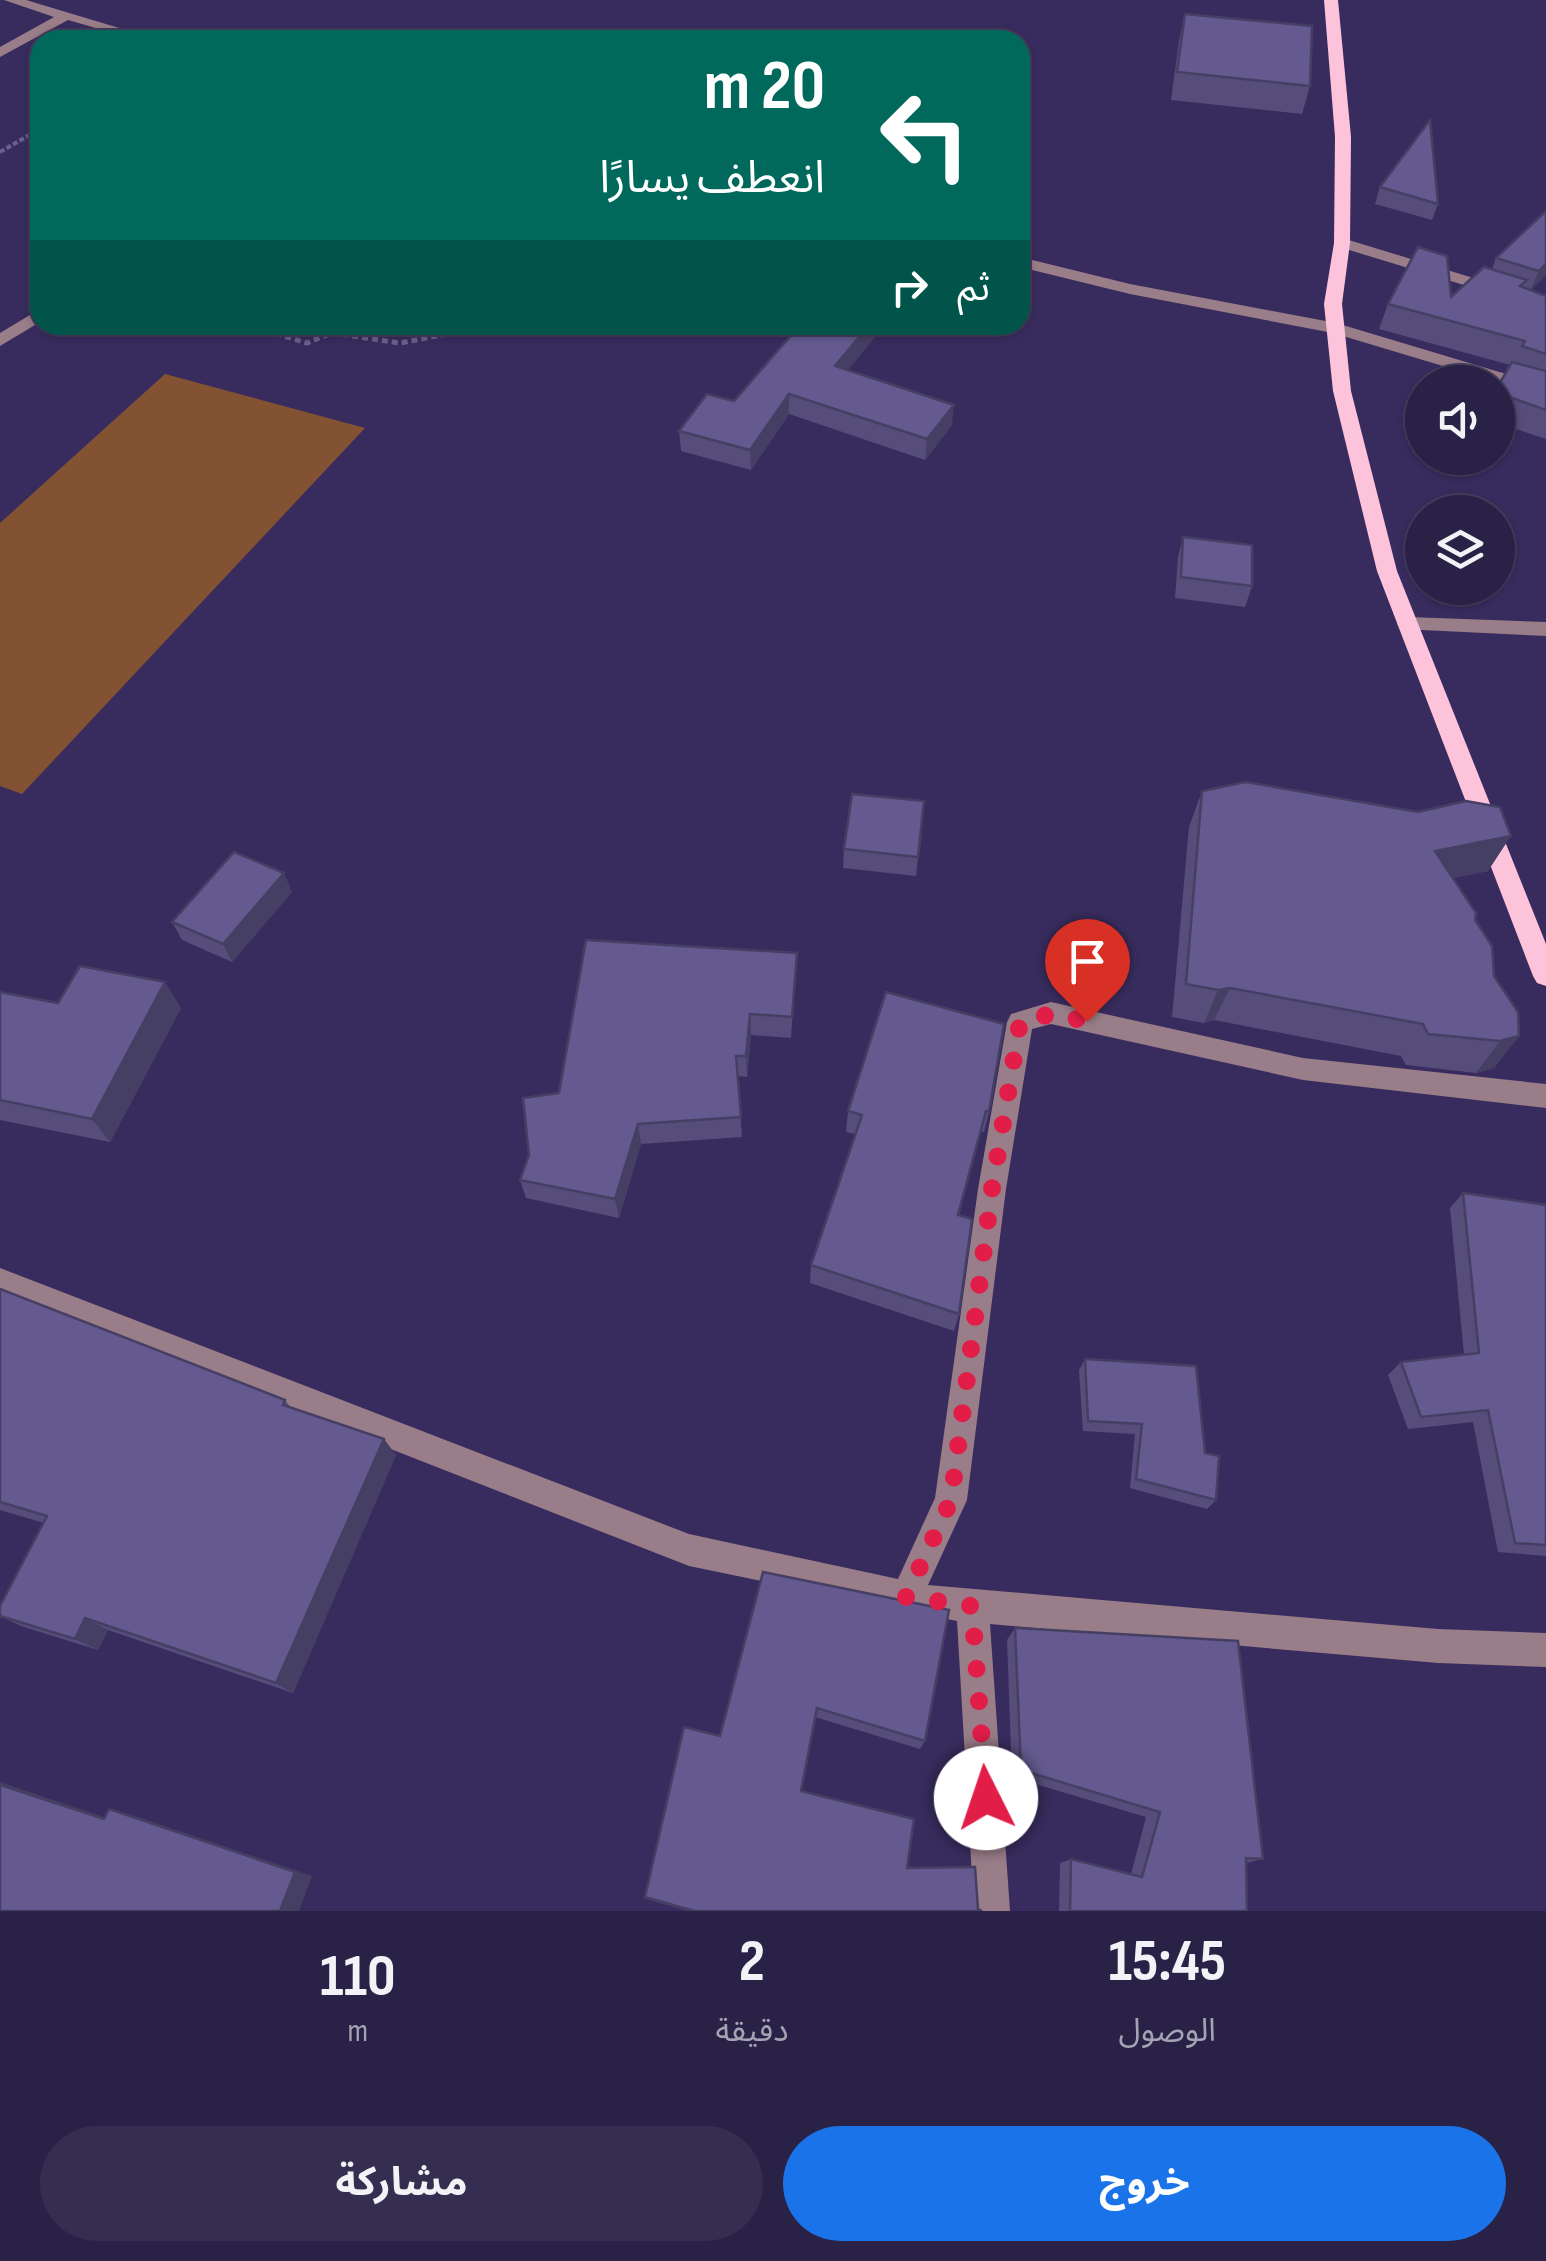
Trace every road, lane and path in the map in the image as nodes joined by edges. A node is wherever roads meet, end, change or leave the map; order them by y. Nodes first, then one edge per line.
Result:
1 (11, 0) edge
2 (1331, 0) edge
3 (68, 16) junction
4 (42, 30) edge
5 (117, 30) edge
6 (30, 37) edge
7 (0, 53) edge
8 (30, 134) edge
9 (0, 152) edge
10 (1342, 243) junction
11 (1030, 264) edge
12 (1546, 305) edge
13 (30, 321) edge
14 (1336, 328) junction
15 (280, 335) edge
16 (327, 335) edge
17 (346, 335) edge
18 (442, 335) edge
19 (0, 341) edge
20 (1546, 392) edge
21 (1408, 624) junction
22 (1546, 629) edge
23 (1546, 976) edge
24 (1546, 1096) edge
25 (0, 1282) edge
26 (906, 1597) junction
27 (972, 1606) junction
28 (1546, 1650) edge
29 (992, 1911) edge

1 - 3 street
2 - 10 main road
3 - 4 street
3 - 5 street
6 - 7 street
8 - 9 path
10 - 12 street
10 - 14 main road
11 - 14 street
13 - 19 street
14 - 20 street
14 - 21 main road
15 - 16 path
17 - 18 path
21 - 22 street
21 - 23 main road
24 - 26 street
25 - 26 street
26 - 27 street
27 - 28 street
27 - 29 street

